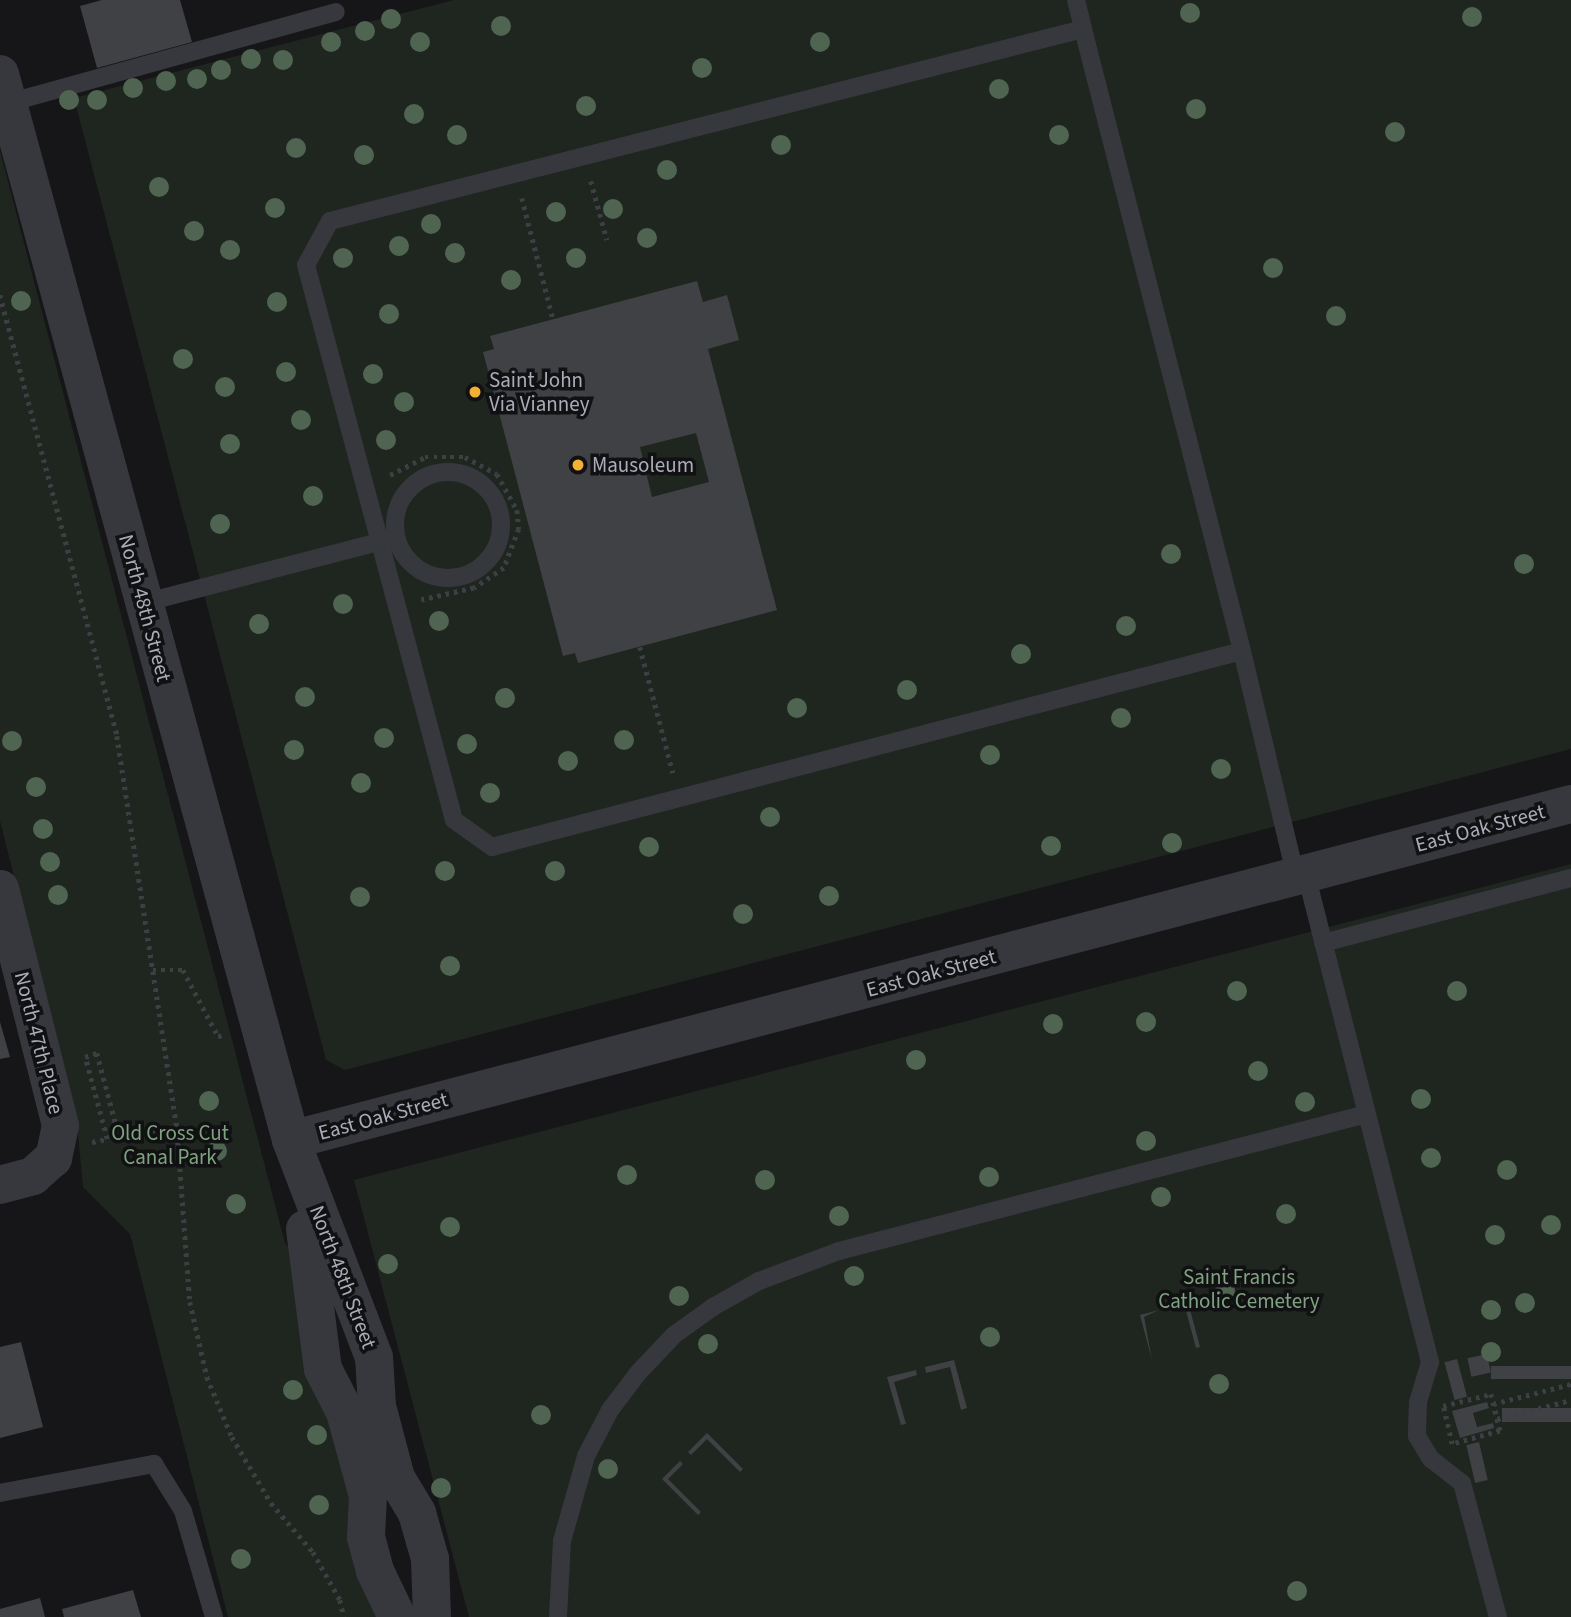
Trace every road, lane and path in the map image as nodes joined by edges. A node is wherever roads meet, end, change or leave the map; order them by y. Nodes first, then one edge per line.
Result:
1 (1076, 0) edge
2 (337, 12) dead end
3 (1083, 29) junction
4 (4, 89) edge
5 (585, 157) junction
6 (516, 174) junction
7 (607, 240) dead end
8 (0, 295) edge
9 (553, 319) dead end
10 (365, 481) junction
11 (388, 539) junction
12 (143, 603) junction
13 (398, 606) junction
14 (640, 646) dead end
15 (1242, 651) junction
16 (679, 797) junction
17 (1571, 804) edge
18 (1301, 876) junction
19 (1571, 878) edge
20 (0, 888) edge
21 (5, 927) edge
22 (1323, 943) junction
23 (153, 970) junction
24 (218, 1036) dead end
25 (1367, 1114) junction
26 (177, 1126) junction
27 (291, 1140) junction
28 (67, 1151) junction
29 (0, 1185) edge
30 (1571, 1384) edge
31 (1571, 1400) edge
32 (1493, 1404) junction
33 (1497, 1419) junction
34 (0, 1493) edge
35 (214, 1617) edge
36 (344, 1617) edge
37 (397, 1617) edge
38 (432, 1617) edge
39 (558, 1617) edge
40 (1498, 1617) edge

1 - 3 lane
2 - 4 lane
3 - 5 lane
3 - 15 lane
4 - 12 street, North 48th Street
5 - 6 lane
5 - 7 path
6 - 9 path
6 - 10 lane
8 - 23 path
10 - 11 lane
10 - 13 path
11 - 11 lane
11 - 12 lane
11 - 13 lane
12 - 27 street, North 48th Street
13 - 16 lane
14 - 16 path
15 - 16 lane
15 - 18 lane
17 - 18 street, East Oak Street
18 - 22 lane
18 - 27 street, East Oak Street
19 - 22 lane
20 - 21 street, North 47th Place
21 - 28 street, North 47th Place
22 - 25 lane
23 - 24 path
23 - 26 path
25 - 39 lane
25 - 40 lane
26 - 28 path
26 - 36 path
27 - 37 street, North 48th Street
27 - 38 street, North 48th Street
28 - 29 street
30 - 32 path
31 - 33 path
32 - 33 path
32 - 33 path
34 - 35 lane

